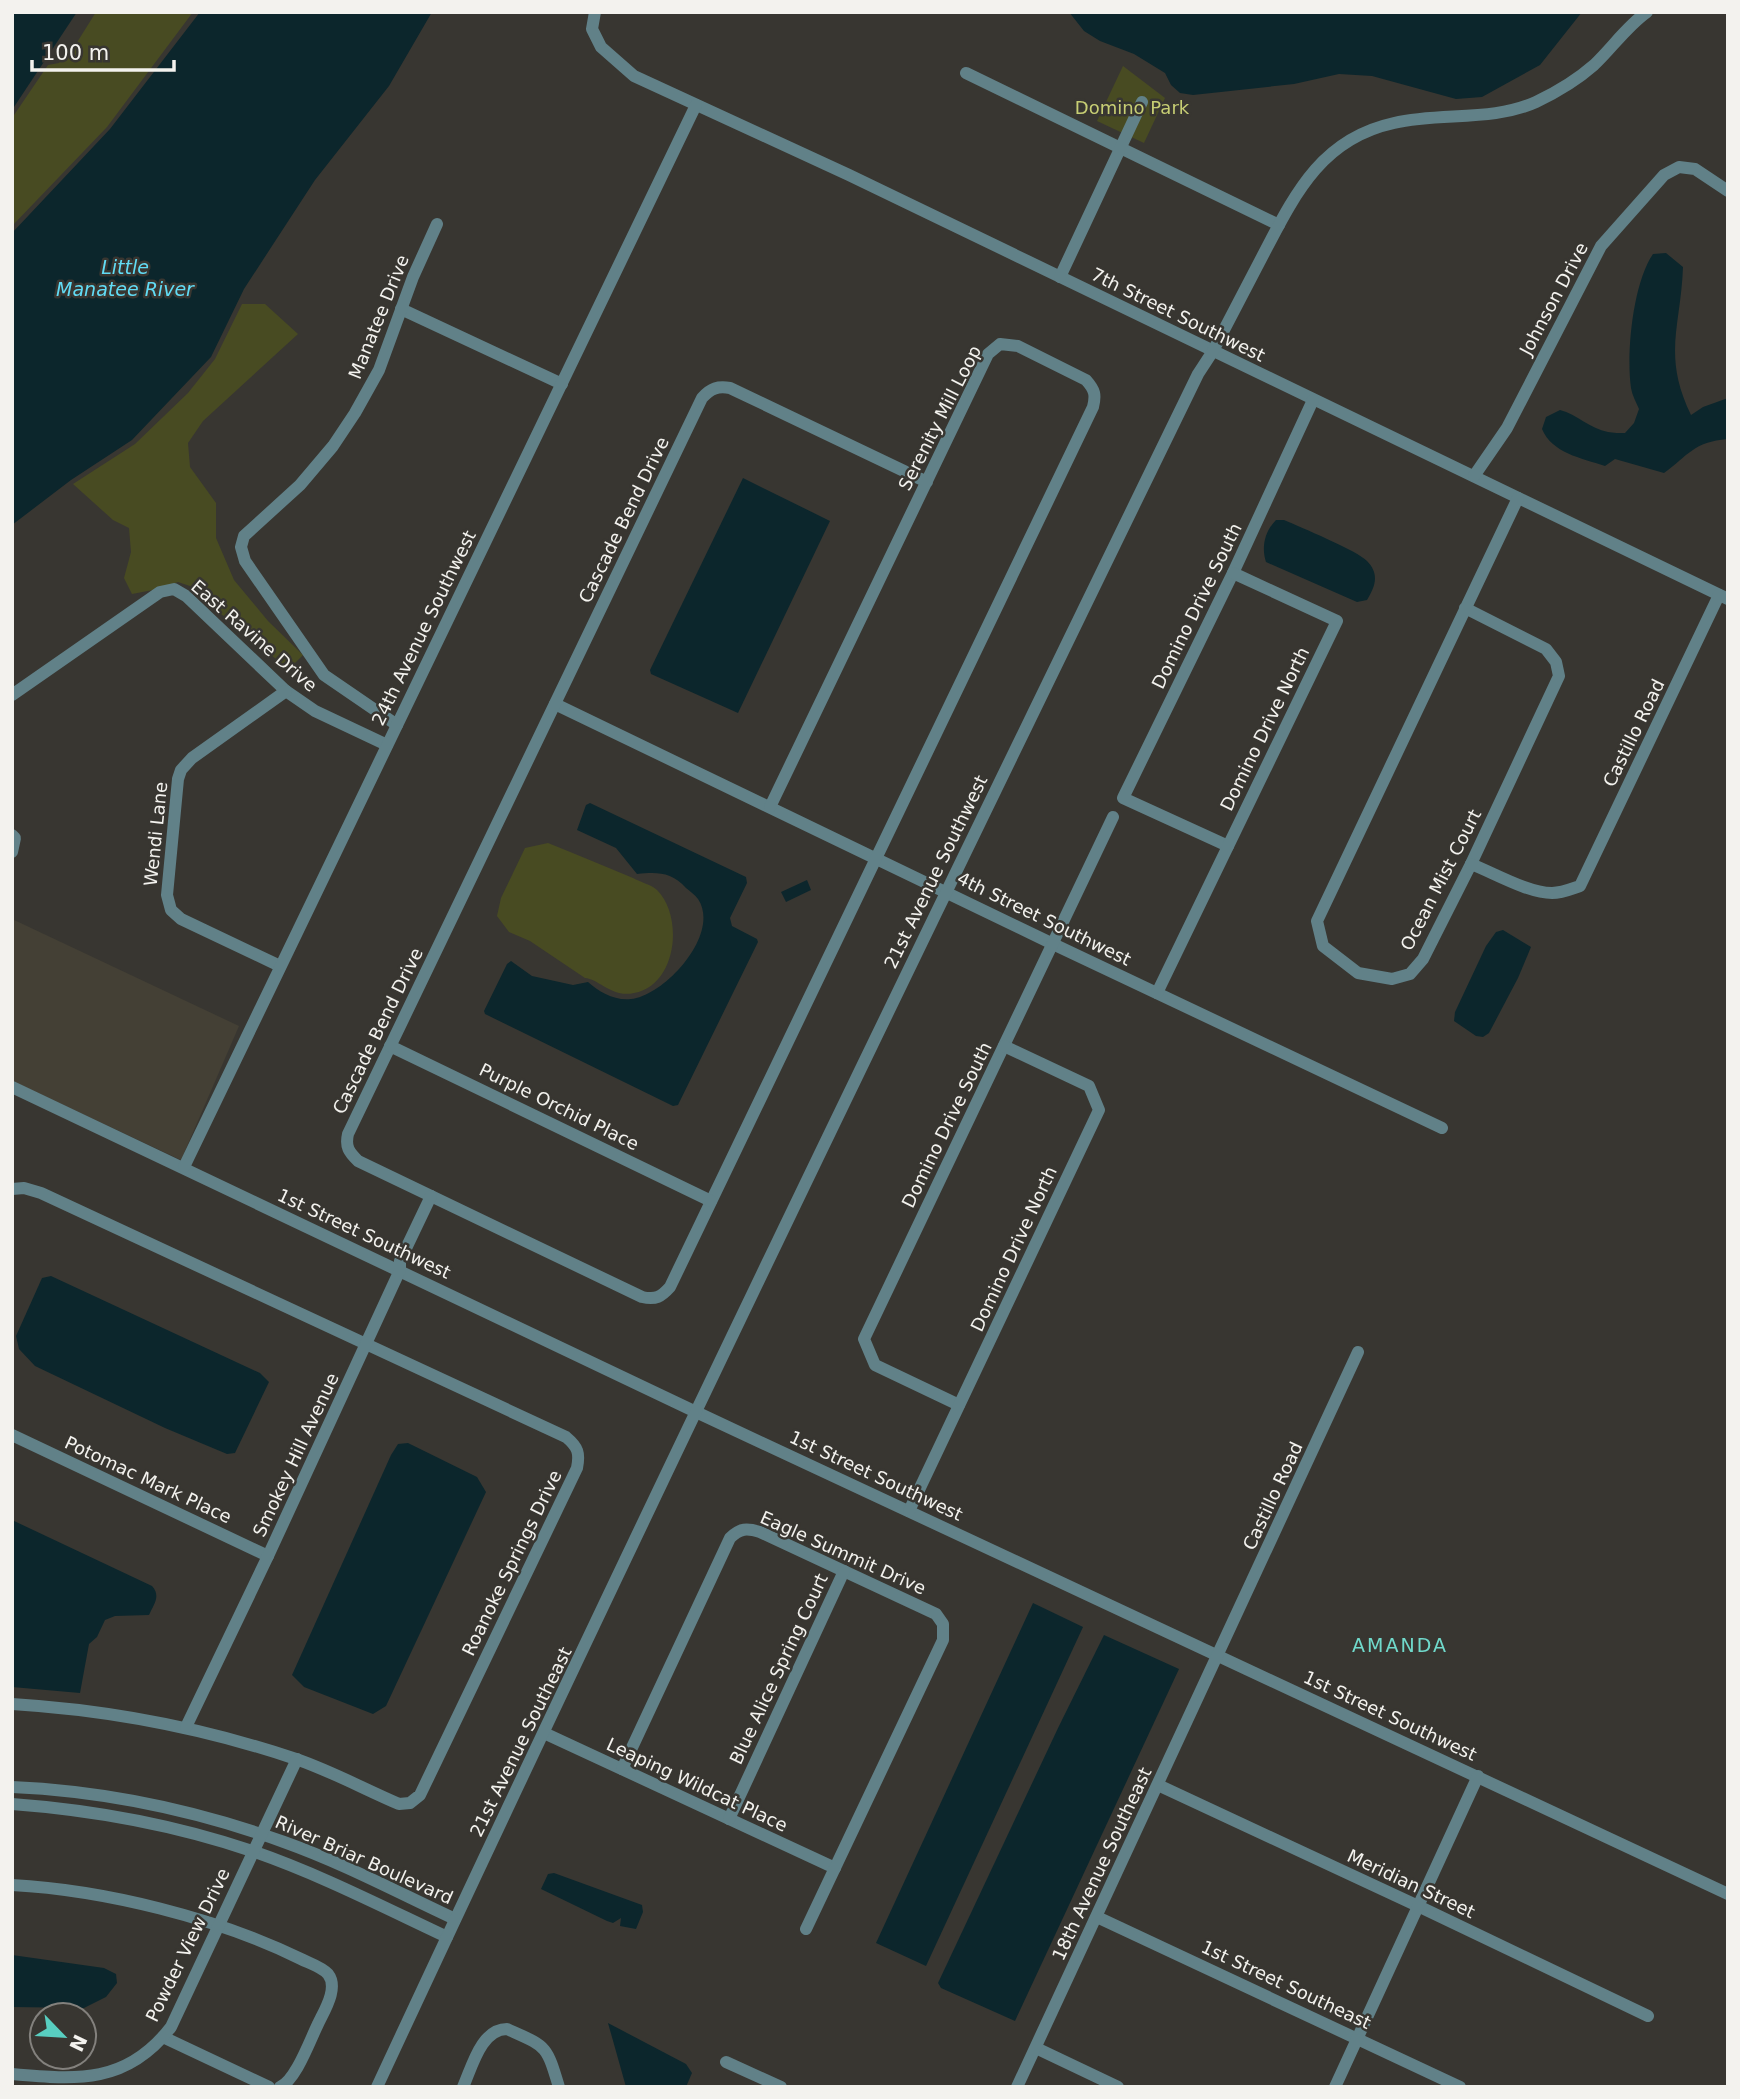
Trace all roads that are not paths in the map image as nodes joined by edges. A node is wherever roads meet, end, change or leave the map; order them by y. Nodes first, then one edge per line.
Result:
1 (594, 12) edge
2 (1647, 12) edge
3 (965, 73) dead end
4 (1142, 102) dead end
5 (696, 105) junction
6 (1121, 148) junction
7 (1728, 191) edge
8 (437, 224) dead end
9 (1279, 225) junction
10 (1060, 277) junction
11 (401, 309) junction
12 (1213, 351) junction
13 (562, 384) junction
14 (1313, 400) junction
15 (1474, 476) junction
16 (927, 482) junction
17 (1518, 498) junction
18 (1233, 573) junction
19 (1724, 597) edge
20 (1465, 608) junction
21 (286, 691) junction
22 (12, 695) edge
23 (555, 704) junction
24 (397, 725) junction
25 (387, 746) junction
26 (771, 807) junction
27 (1113, 817) dead end
28 (12, 835) edge
29 (1228, 846) junction
30 (12, 852) edge
31 (876, 858) junction
32 (1471, 864) junction
33 (946, 891) junction
34 (1053, 944) junction
35 (280, 966) junction
36 (1157, 993) junction
37 (390, 1046) junction
38 (1004, 1046) junction
39 (12, 1087) edge
40 (1442, 1128) dead end
41 (184, 1167) junction
42 (12, 1189) edge
43 (431, 1196) junction
44 (711, 1201) junction
45 (400, 1270) junction
46 (366, 1345) junction
47 (1358, 1352) dead end
48 (959, 1405) junction
49 (696, 1412) junction
50 (12, 1435) edge
51 (909, 1511) junction
52 (268, 1556) junction
53 (844, 1572) junction
54 (1219, 1655) junction
55 (12, 1704) edge
56 (186, 1727) junction
57 (544, 1733) junction
58 (296, 1759) junction
59 (622, 1769) junction
60 (1478, 1776) junction
61 (1158, 1785) junction
62 (12, 1787) edge
63 (12, 1804) edge
64 (729, 1819) junction
65 (260, 1834) junction
66 (252, 1852) junction
67 (835, 1868) junction
68 (12, 1885) edge
69 (1728, 1894) edge
70 (1418, 1906) junction
71 (1097, 1917) junction
72 (455, 1919) junction
73 (218, 1926) junction
74 (806, 1929) dead end
75 (447, 1937) junction
76 (1648, 2016) dead end
77 (163, 2037) junction
78 (1357, 2038) junction
79 (1036, 2048) junction
80 (726, 2062) dead end
81 (12, 2074) edge
82 (269, 2087) edge
83 (280, 2087) edge
84 (377, 2087) edge
85 (463, 2087) edge
86 (559, 2087) edge
87 (781, 2087) edge
88 (1017, 2087) edge
89 (1118, 2087) edge
90 (1335, 2087) edge
91 (1460, 2087) edge

1 - 5 street, 7th Street Southwest
2 - 9 street, 21st Avenue Southwest
3 - 6 street
4 - 6 street
5 - 10 street, 7th Street Southwest
5 - 13 street, 24th Avenue Southwest
6 - 9 street
6 - 10 street
7 - 15 street, Johnson Drive
8 - 11 street, Manatee Drive
9 - 12 street, 21st Avenue Southwest
10 - 12 street, 7th Street Southwest
11 - 13 street
11 - 24 street, Manatee Drive
12 - 14 street, 7th Street Southwest
12 - 33 street, 21st Avenue Southwest
13 - 24 street, 24th Avenue Southwest
14 - 15 street, 7th Street Southwest
14 - 18 street, Domino Drive South
15 - 17 street, 7th Street Southwest
16 - 23 street, Cascade Bend Drive
16 - 26 street, Serenity Mill Loop
16 - 31 street, Serenity Mill Loop
17 - 19 street, 7th Street Southwest
17 - 20 street, Ocean Mist Court
18 - 29 street, Domino Drive North
18 - 29 street, Domino Drive South
19 - 32 street, Castillo Road
20 - 32 street, Ocean Mist Court
20 - 32 street, Ocean Mist Court
21 - 22 street, East Ravine Drive
21 - 25 street, East Ravine Drive
21 - 35 street, Wendi Lane
23 - 26 street, 4th Street Southwest
23 - 37 street, Cascade Bend Drive
24 - 25 street, 24th Avenue Southwest
25 - 35 street, 24th Avenue Southwest
26 - 31 street, 4th Street Southwest
27 - 34 street, Domino Drive South
28 - 30 street
29 - 36 street, Domino Drive North
31 - 33 street, 4th Street Southwest
31 - 44 street, Cascade Bend Drive
33 - 34 street, 4th Street Southwest
33 - 49 street, 21st Avenue Southwest
34 - 36 street, 4th Street Southwest
34 - 38 street, Domino Drive South
35 - 41 street, 24th Avenue Southwest
36 - 40 street, 4th Street Southwest
37 - 43 street, Cascade Bend Drive
37 - 44 street, Purple Orchid Place
38 - 48 street, Domino Drive South
38 - 48 street, Domino Drive North
39 - 41 street, 1st Street Southwest
41 - 45 street, 1st Street Southwest
42 - 46 street, Roanoke Springs Drive
43 - 44 street, Cascade Bend Drive
43 - 45 street, Smokey Hill Avenue
45 - 46 street, Smokey Hill Avenue
45 - 49 street, 1st Street Southwest
46 - 52 street, Smokey Hill Avenue
46 - 58 street, Roanoke Springs Drive
47 - 54 street, Castillo Road
48 - 51 street, Domino Drive North
49 - 51 street, 1st Street Southwest
49 - 57 street, 21st Avenue Southeast
50 - 52 street, Potomac Mark Place
51 - 54 street, 1st Street Southwest
52 - 56 street, Smokey Hill Avenue
53 - 59 street, Eagle Summit Drive
53 - 64 street, Blue Alice Spring Court
53 - 67 street, Eagle Summit Drive
54 - 60 street, 1st Street Southwest
54 - 61 street, 18th Avenue Southeast
55 - 56 street, Roanoke Springs Drive
56 - 58 street, Roanoke Springs Drive
57 - 59 street, Leaping Wildcat Place
57 - 72 street, 21st Avenue Southeast
58 - 65 street, Powder View Drive
59 - 64 street, Leaping Wildcat Place
60 - 69 street, 1st Street Southwest
60 - 70 street
61 - 70 street, Meridian Street
61 - 71 street, 18th Avenue Southeast
62 - 65 street, River Briar Boulevard
63 - 66 street, River Briar Boulevard
64 - 67 street, Leaping Wildcat Place
65 - 66 street, Powder View Drive
65 - 72 street, River Briar Boulevard
66 - 73 street, Powder View Drive
66 - 75 street, River Briar Boulevard
67 - 74 street, Eagle Summit Drive
68 - 73 street
70 - 76 street, Meridian Street
70 - 78 street
71 - 78 street, 1st Street Southeast
71 - 79 street, 18th Avenue Southeast
72 - 75 street, 21st Avenue Southeast
73 - 77 street, Powder View Drive
73 - 83 street
75 - 84 street, 21st Avenue Southeast
77 - 81 street, Powder View Drive
77 - 82 street
78 - 90 street
78 - 91 street, 1st Street Southeast
79 - 88 street, 18th Avenue Southeast
79 - 89 street
80 - 87 street
85 - 86 street

